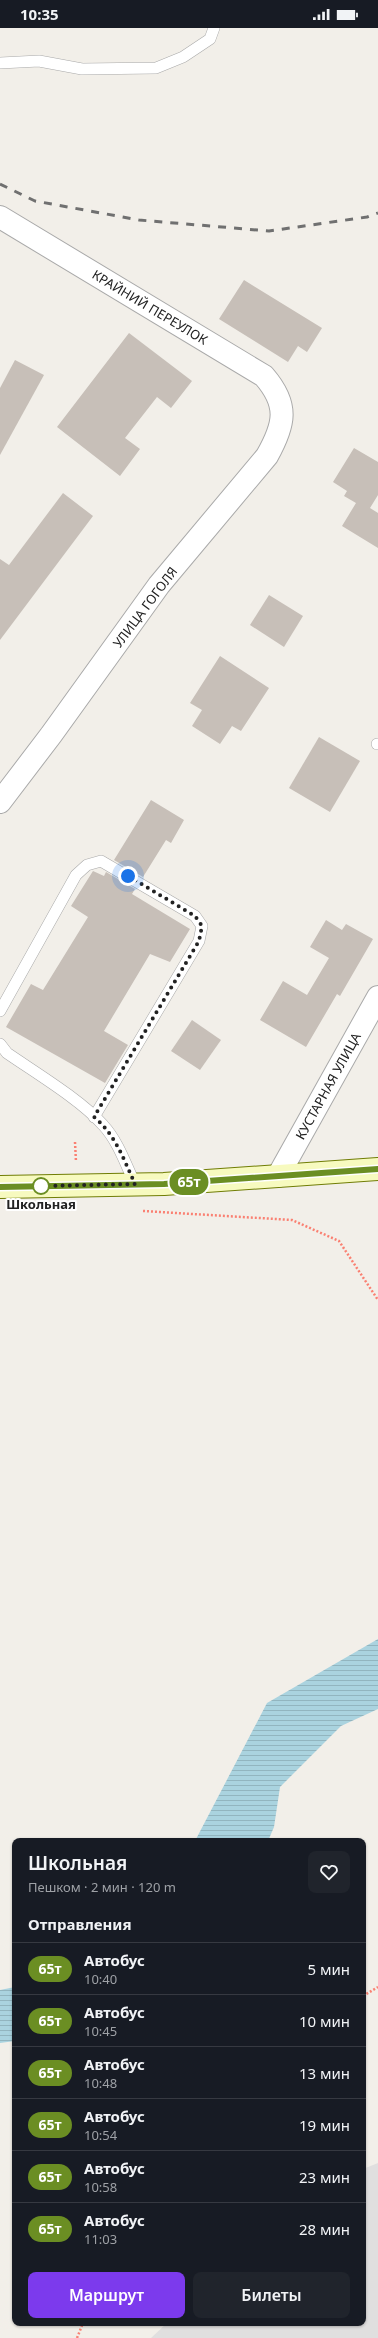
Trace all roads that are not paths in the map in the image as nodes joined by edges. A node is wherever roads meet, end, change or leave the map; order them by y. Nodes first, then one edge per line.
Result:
1 (214, 28) edge
2 (0, 63) edge
3 (0, 217) edge
4 (281, 411) joint
5 (0, 802) edge
6 (378, 997) edge
7 (0, 1011) edge
8 (0, 1044) edge
9 (94, 1117) junction
10 (378, 1169) edge
11 (278, 1176) junction
12 (135, 1184) junction
13 (0, 1187) edge

1 - 2 lane
3 - 4 street, КРАЙНИЙ ПЕРЕУЛОК
4 - 5 street, УЛИЦА ГОГОЛЯ
6 - 11 street, КУСТАРНАЯ УЛИЦА
7 - 9 lane
8 - 9 lane
9 - 12 lane
10 - 11 main road
11 - 12 main road
12 - 13 main road

